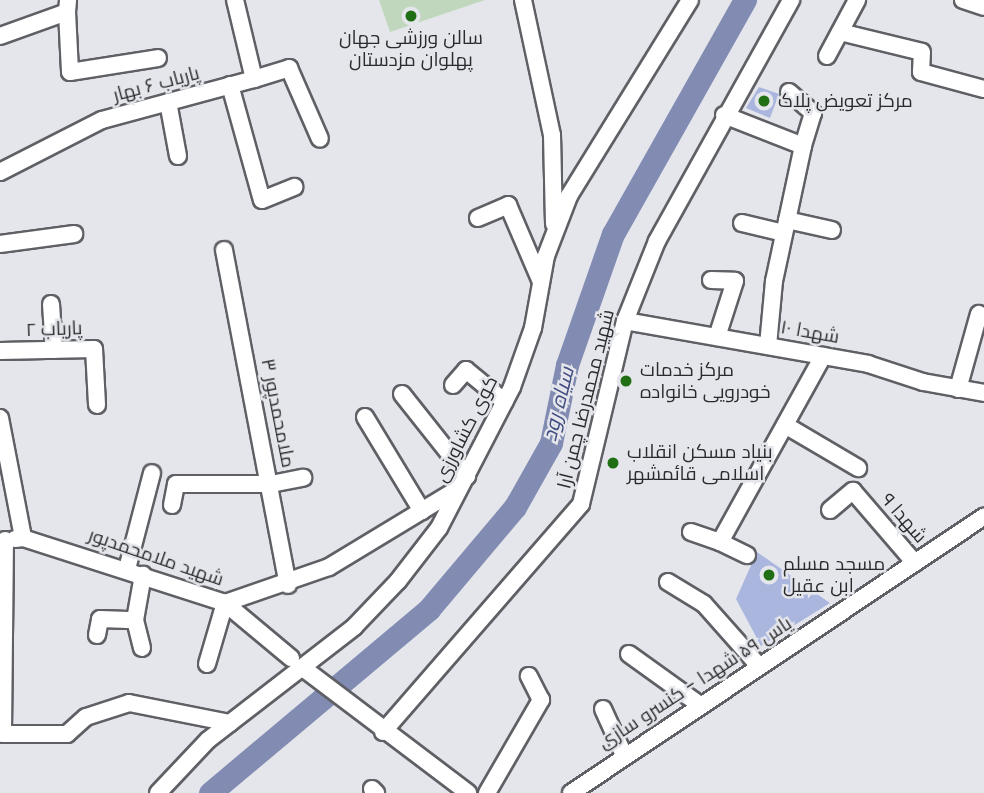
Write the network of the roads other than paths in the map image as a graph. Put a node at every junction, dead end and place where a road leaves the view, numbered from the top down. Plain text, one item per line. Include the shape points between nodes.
1 (235, 0) edge
2 (523, 0) edge
3 (690, 0) edge
4 (791, 0) edge
5 (856, 0) edge
6 (963, 0) edge
7 (68, 6) edge
8 (984, 7) edge
9 (840, 32) junction
10 (0, 36) edge
11 (827, 56) dead end
12 (158, 58) dead end
13 (254, 79) junction
14 (230, 85) junction
15 (984, 89) edge
16 (789, 92) dead end
17 (168, 102) junction
18 (724, 115) junction
19 (320, 139) dead end
20 (803, 146) junction
21 (178, 156) dead end
22 (0, 172) edge
23 (295, 187) dead end
24 (478, 218) dead end
25 (742, 223) dead end
26 (785, 226) junction
27 (832, 230) dead end
28 (74, 233) dead end
29 (555, 233) junction
30 (0, 244) edge
31 (224, 250) dead end
32 (711, 280) dead end
33 (541, 282) junction
34 (51, 304) dead end
35 (979, 314) dead end
36 (625, 321) junction
37 (717, 337) junction
38 (768, 346) junction
39 (54, 350) junction
40 (0, 351) edge
41 (823, 356) junction
42 (453, 385) dead end
43 (958, 389) junction
44 (984, 393) edge
45 (402, 394) dead end
46 (505, 402) junction
47 (97, 405) dead end
48 (365, 417) dead end
49 (0, 418) edge
50 (785, 425) junction
51 (858, 468) dead end
52 (152, 473) dead end
53 (303, 478) dead end
54 (463, 482) junction
55 (271, 484) junction
56 (172, 505) dead end
57 (830, 510) dead end
58 (422, 511) junction
59 (984, 517) edge
60 (402, 524) junction
61 (691, 532) dead end
62 (23, 538) junction
63 (2, 540) edge
64 (720, 542) junction
65 (427, 543) junction
66 (747, 555) dead end
67 (915, 563) junction
68 (127, 569) junction
69 (144, 575) junction
70 (668, 582) dead end
71 (288, 585) junction
72 (225, 603) junction
73 (135, 620) junction
74 (97, 635) dead end
75 (142, 648) dead end
76 (629, 654) dead end
77 (207, 664) dead end
78 (301, 666) junction
79 (759, 666) junction
80 (529, 676) dead end
81 (700, 705) junction
82 (603, 709) dead end
83 (230, 723) junction
84 (377, 727) junction
85 (624, 755) junction
86 (446, 789) edge
87 (158, 793) edge
88 (468, 793) edge
89 (487, 793) edge
90 (570, 793) edge

1 - 13 street
2 - 29 street via 552,135
3 - 29 street, کوی کشاورزی via 569,196
4 - 18 street, شهید محمدرضا چمن آرا
5 - 9 street
6 - 8 street
7 - 10 street
7 - 12 street via 70,72
9 - 11 street
9 - 15 street via 922,52 921,72
13 - 14 street, پاریاب ۶ بهار
13 - 19 street, پاریاب ۶ بهار via 289,68
14 - 17 street, پاریاب ۶ بهار
14 - 23 street via 262,200
16 - 20 street via 813,113
17 - 21 street
17 - 22 street, پاریاب ۶ بهار via 102,120
18 - 20 street
18 - 36 street, شهید محمدرضا چمن آرا via 657,241
20 - 26 street
24 - 33 street via 508,205
25 - 26 street
26 - 27 street
26 - 38 street
28 - 30 street
29 - 33 street, کوی کشاورزی
31 - 55 street, ملامحمدپور ۳
32 - 37 street via 735,281
33 - 46 street, کوی کشاورزی via 533,328
34 - 39 street
35 - 43 street
36 - 37 street, شهدا ۱۰
36 - 84 street, شهید محمدرضا چمن آرا via 581,504 567,527
37 - 38 street, شهدا ۱۰
38 - 41 street, شهدا ۱۰
39 - 40 street, پاریاب ۲
39 - 47 street, پاریاب ۲ via 94,349
41 - 43 street, شهدا ۱۰
41 - 50 street
42 - 46 street via 471,364
43 - 44 street, شهدا ۱۰
45 - 54 street
46 - 54 street, کوی کشاورزی
48 - 58 street
49 - 62 street
50 - 51 street
50 - 64 street
52 - 68 street
53 - 55 street
54 - 58 street, شهید ملامحمدپور
54 - 65 street, کوی کشاورزی
55 - 56 street via 176,484
55 - 71 street, ملامحمدپور ۳
57 - 67 street, شهدا ۹ via 853,491
58 - 60 street, شهید ملامحمدپور
59 - 67 street, یاس ۵۹ شهدا - کنسرو سازی
60 - 65 street
60 - 71 street, شهید ملامحمدپور
61 - 64 street
62 - 63 street
62 - 68 street, شهید ملامحمدپور
63 - 83 street via 3,734 67,734 86,717 129,704
64 - 66 street
65 - 78 street, کوی کشاورزی via 354,627
67 - 79 street, یاس ۵۹ شهدا - کنسرو سازی
68 - 69 street, شهید ملامحمدپور
69 - 72 street, شهید ملامحمدپور
69 - 73 street
70 - 79 street via 704,604
71 - 72 street, شهید ملامحمدپور
72 - 77 street
72 - 78 street
73 - 74 street via 100,619
73 - 75 street
76 - 81 street
78 - 83 street, کوی کشاورزی
78 - 84 street
79 - 81 street, یاس ۵۹ شهدا - کنسرو سازی
80 - 89 street via 541,700
81 - 85 street, یاس ۵۹ شهدا - کنسرو سازی
82 - 85 street
83 - 87 street, کوی کشاورزی
84 - 86 street
85 - 90 street, یاس ۵۹ شهدا - کنسرو سازی
86 - 88 street

